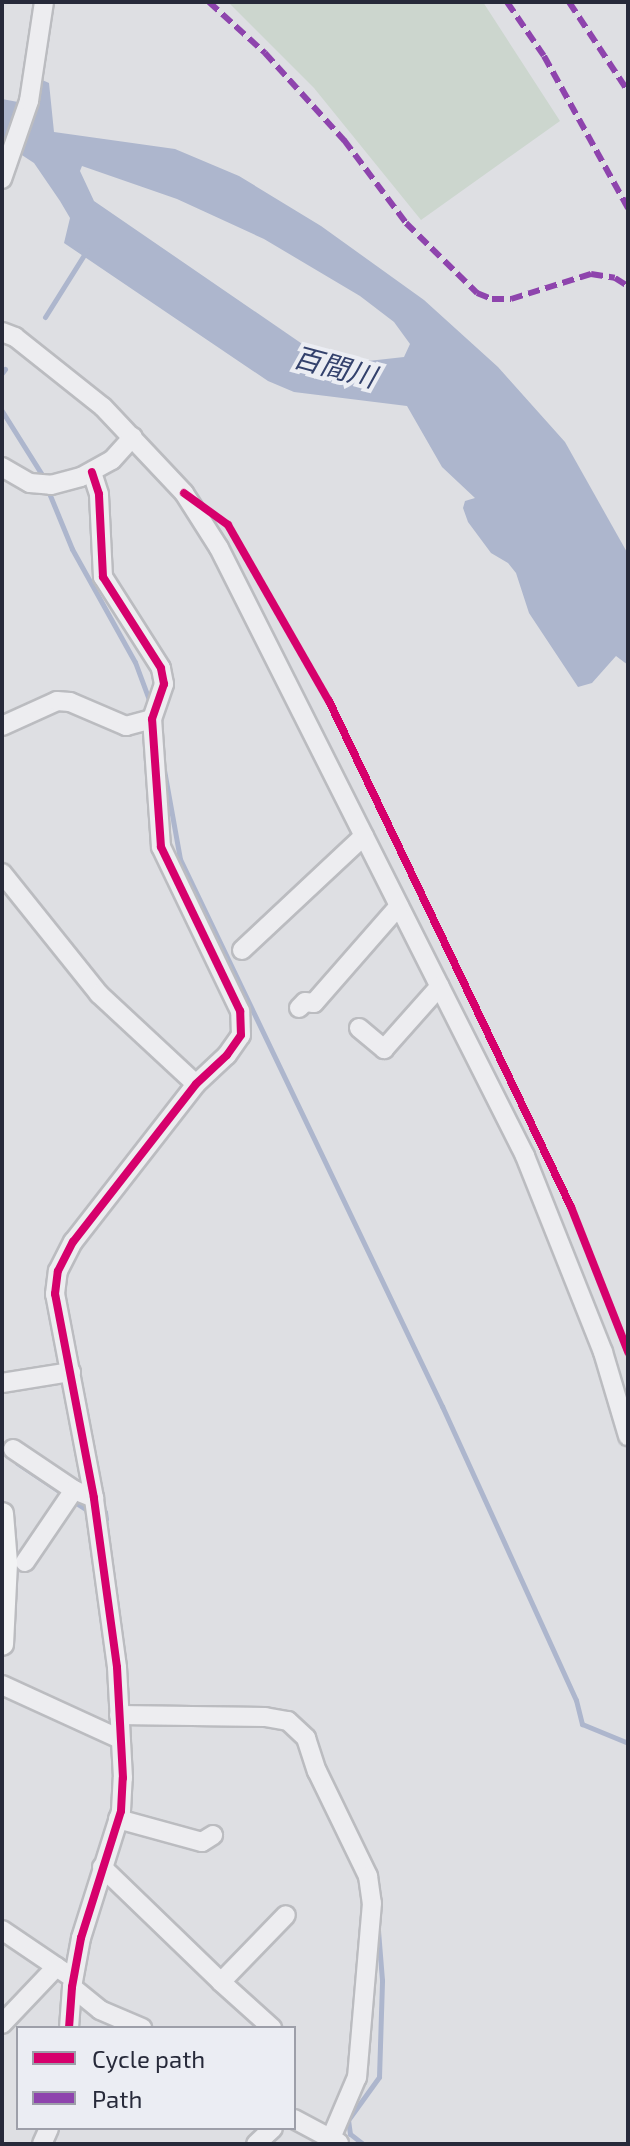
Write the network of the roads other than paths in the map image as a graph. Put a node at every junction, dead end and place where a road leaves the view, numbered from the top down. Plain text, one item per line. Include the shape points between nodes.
1 (44, 2) edge
2 (2, 179) edge
3 (2, 332) edge
4 (133, 437) junction
5 (2, 467) edge
6 (87, 475) junction
7 (152, 719) junction
8 (2, 726) edge
9 (364, 836) junction
10 (2, 873) edge
11 (399, 906) junction
12 (242, 950) dead end
13 (440, 986) junction
14 (299, 1008) dead end
15 (359, 1028) dead end
16 (196, 1084) junction
17 (71, 1372) junction
18 (2, 1383) edge
19 (628, 1436) edge
20 (13, 1449) dead end
21 (71, 1495) junction
22 (95, 1507) junction
23 (2, 1514) edge
24 (25, 1562) dead end
25 (2, 1644) edge
26 (2, 1685) edge
27 (119, 1715) junction
28 (120, 1739) junction
29 (118, 1819) junction
30 (213, 1835) dead end
31 (102, 1867) junction
32 (286, 1915) dead end
33 (2, 1930) edge
34 (56, 1967) junction
35 (72, 1982) junction
36 (221, 1982) junction
37 (2, 2024) edge
38 (69, 2026) edge
39 (137, 2026) edge
40 (270, 2026) edge
41 (296, 2120) edge
42 (271, 2130) edge
43 (336, 2141) edge
44 (256, 2144) edge

1 - 2 street via 29,101
3 - 4 street via 103,407
4 - 6 street via 112,460
4 - 9 street via 184,493 219,548
5 - 6 street via 30,483 51,485
6 - 7 street via 99,494 103,577 161,668 164,684
7 - 8 street via 126,726 57,701
7 - 16 street via 161,847 240,1011 241,1035
9 - 11 street
9 - 12 street
10 - 16 street via 99,994
11 - 13 street
11 - 14 street via 314,1003
13 - 15 street via 384,1049
13 - 19 street via 525,1156 603,1352
16 - 17 street via 73,1242 58,1271 55,1294
17 - 18 street
17 - 22 street
20 - 21 street
21 - 22 street
21 - 24 street
22 - 27 street
23 - 25 main road
26 - 28 street
27 - 28 street
27 - 43 street via 265,1717 288,1721 306,1738 368,1876 372,1903 357,2077
28 - 29 street
29 - 30 street via 202,1842
29 - 31 street
31 - 35 street
31 - 36 street
32 - 36 street
33 - 34 street
34 - 35 street
34 - 37 street
35 - 38 street
35 - 39 street via 100,2010
36 - 40 street
41 - 43 street
42 - 44 street

